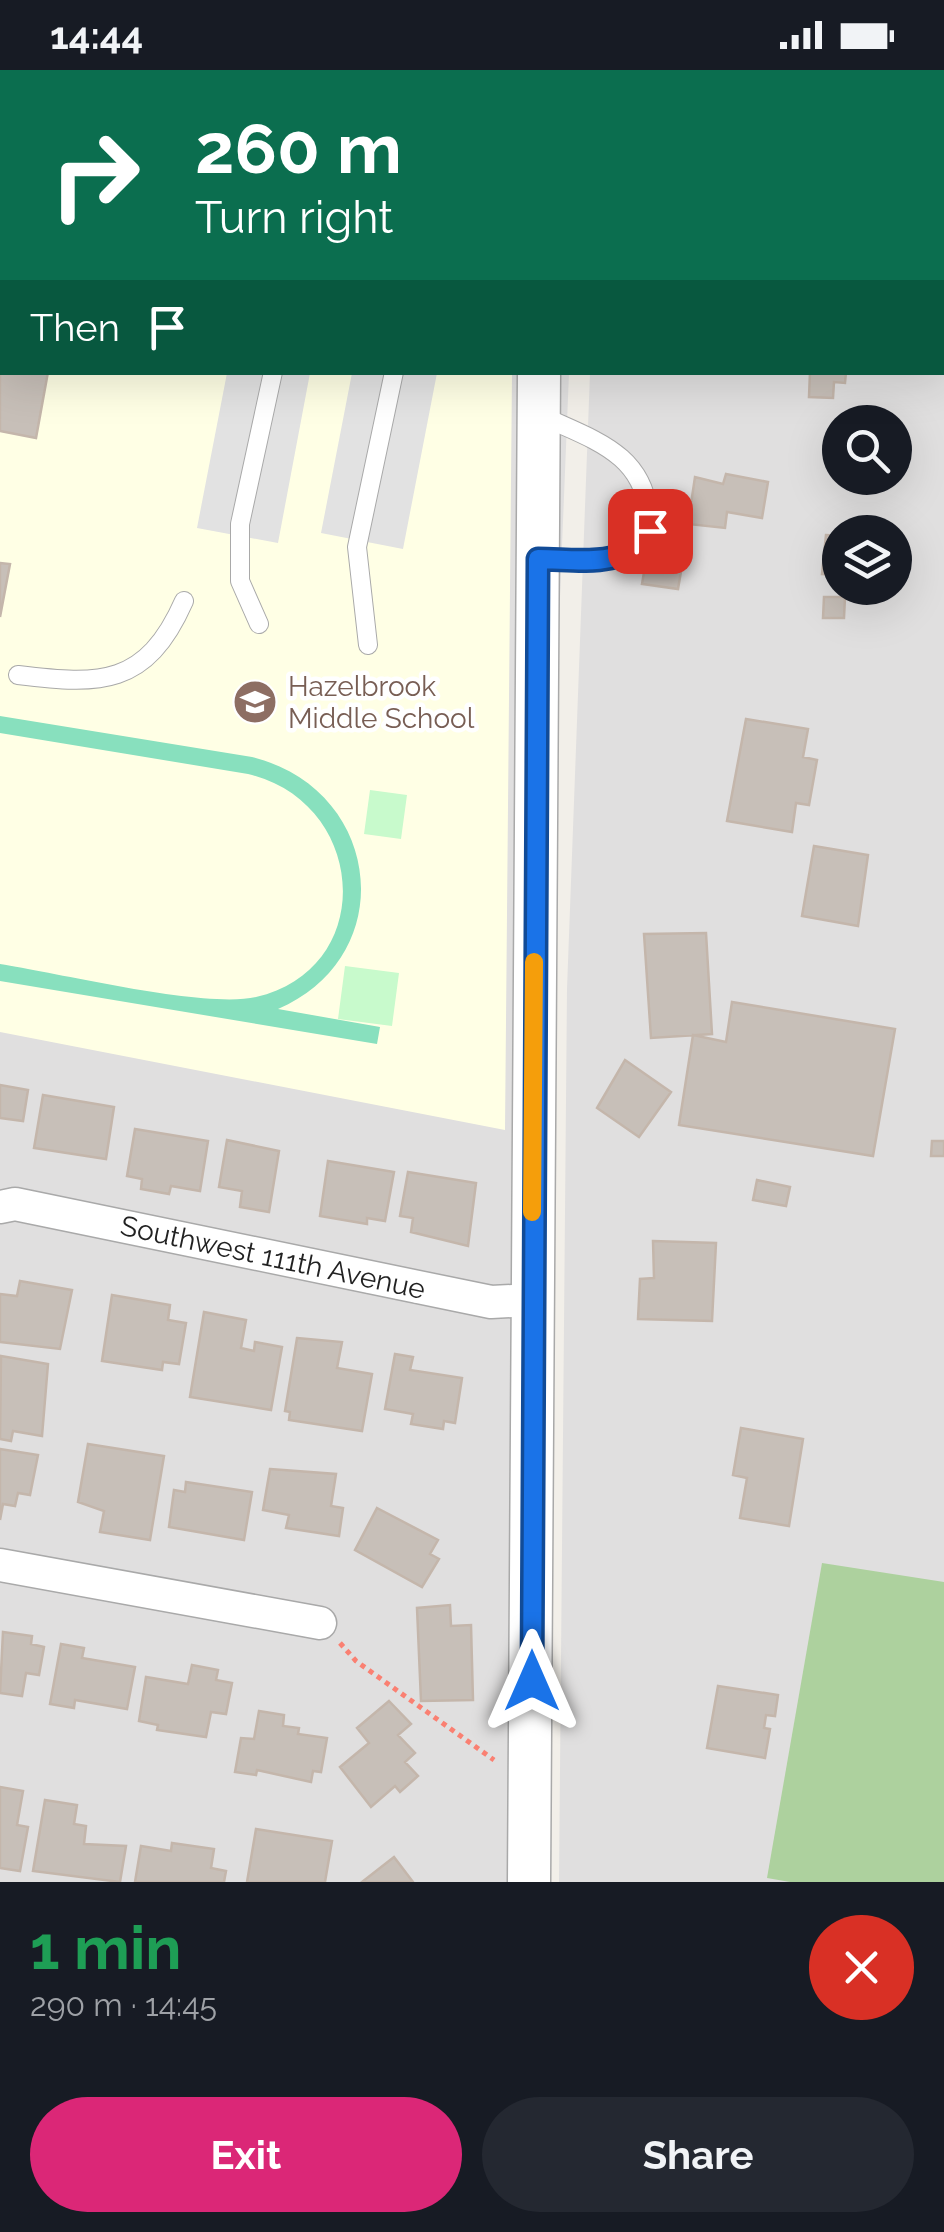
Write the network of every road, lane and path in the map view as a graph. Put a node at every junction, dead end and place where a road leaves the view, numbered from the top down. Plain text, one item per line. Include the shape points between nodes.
1 (272, 375) edge
2 (393, 375) edge
3 (539, 375) edge
4 (539, 414) junction
5 (538, 559) junction
6 (184, 601) dead end
7 (258, 624) dead end
8 (368, 646) dead end
9 (18, 675) dead end
10 (8, 1205) edge
11 (532, 1300) junction
12 (0, 1565) edge
13 (320, 1623) joint
14 (531, 1761) junction
15 (529, 1882) edge

1 - 7 lane via 240,524 240,581
2 - 8 lane via 356,548
3 - 4 street
4 - 5 street
4 - 5 lane via 604,444 636,471 648,493 650,531 640,548 623,557
5 - 11 street
6 - 9 lane via 156,647 111,678 81,683
10 - 11 street, Southwest 111th Avenue via 491,1302
11 - 14 street
12 - 13 street
13 - 14 path via 356,1661 500,1764
14 - 15 street

